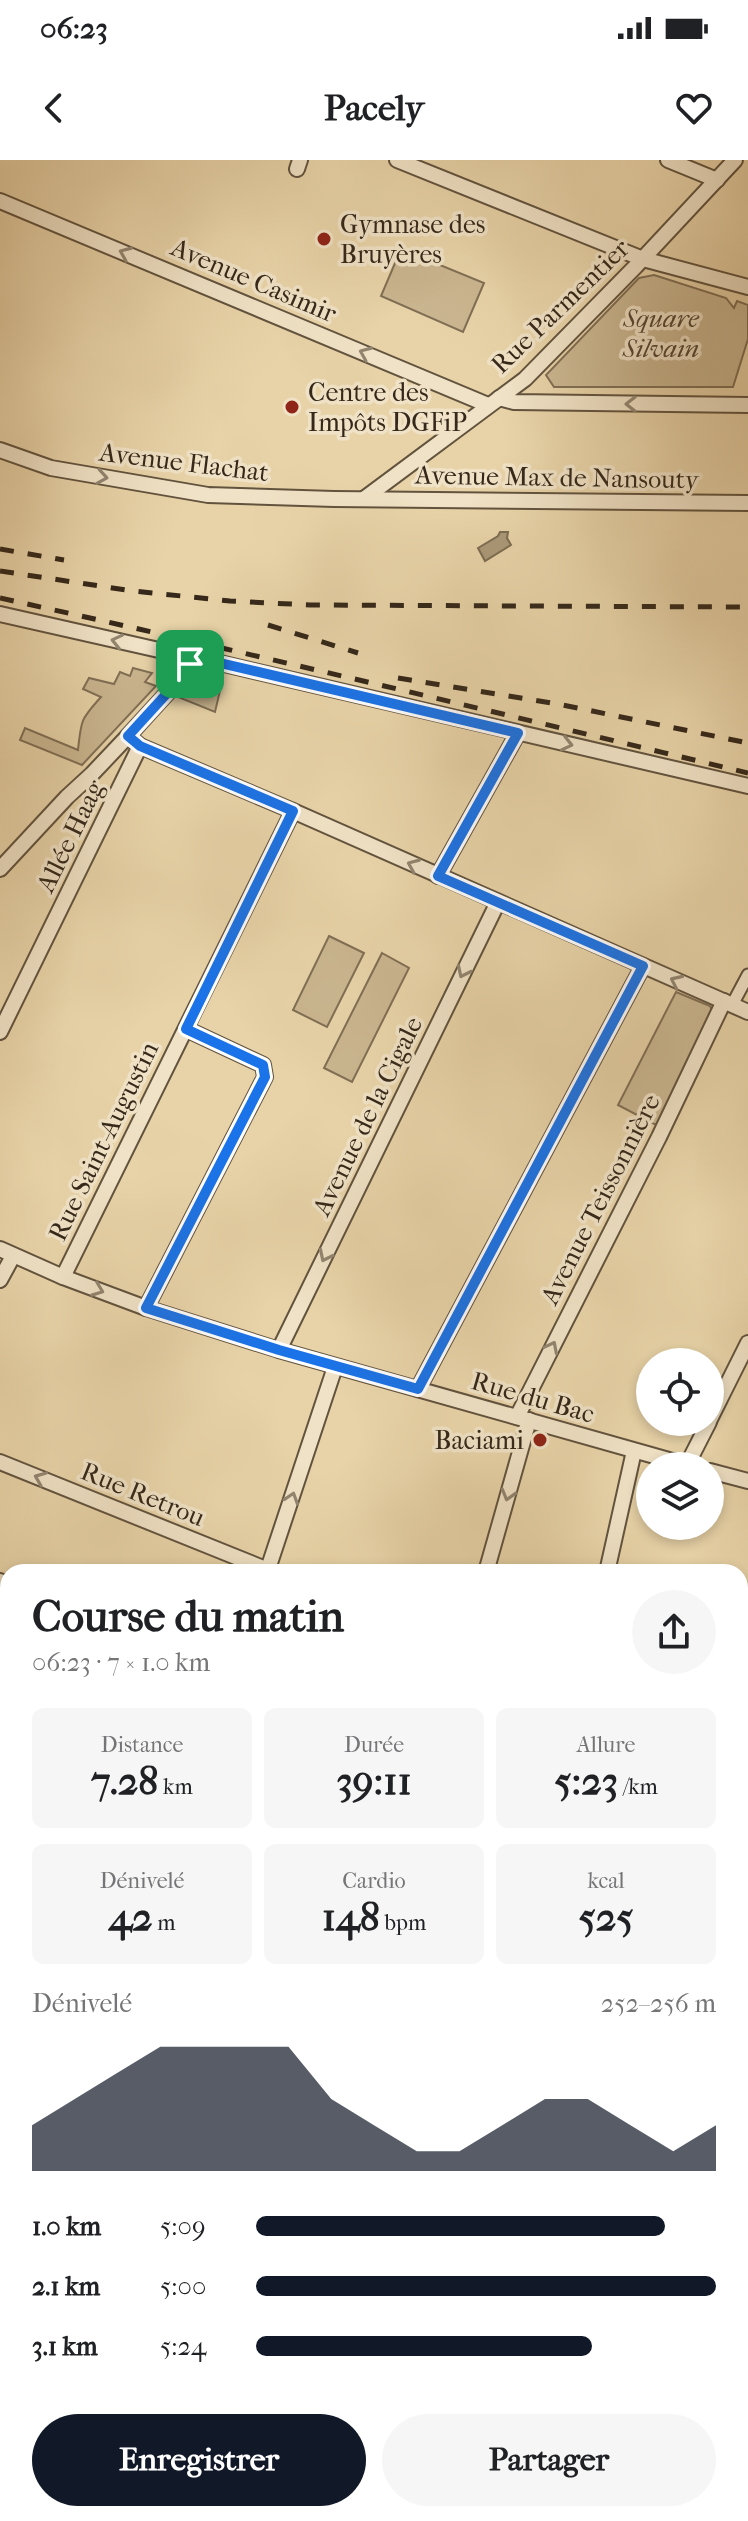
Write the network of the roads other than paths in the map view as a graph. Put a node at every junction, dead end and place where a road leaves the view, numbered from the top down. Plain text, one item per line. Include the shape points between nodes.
1 (397, 160) edge
2 (668, 160) edge
3 (735, 160) edge
4 (717, 180) junction
5 (0, 201) edge
6 (643, 259) junction
7 (748, 287) edge
8 (493, 402) junction
9 (748, 405) edge
10 (0, 450) edge
11 (365, 498) junction
12 (748, 503) edge
13 (0, 614) edge
14 (190, 664) junction
15 (518, 733) junction
16 (128, 736) junction
17 (140, 746) junction
18 (748, 786) edge
19 (293, 811) junction
20 (0, 869) edge
21 (438, 876) junction
22 (498, 902) junction
23 (643, 966) junction
24 (748, 975) edge
25 (728, 1003) junction
26 (748, 1012) edge
27 (186, 1029) junction
28 (0, 1032) edge
29 (7, 1252) edge
30 (63, 1277) junction
31 (0, 1280) edge
32 (146, 1308) junction
33 (748, 1343) edge
34 (279, 1350) junction
35 (335, 1367) junction
36 (418, 1389) junction
37 (724, 1390) edge
38 (523, 1419) junction
39 (634, 1451) junction
40 (638, 1452) edge
41 (0, 1462) edge
42 (724, 1475) edge
43 (748, 1481) edge
44 (251, 1564) edge
45 (270, 1564) edge
46 (488, 1564) edge
47 (609, 1564) edge

1 - 6 street
2 - 4 street
3 - 4 street, Rue Parmentier
4 - 6 street, Rue Parmentier
8 -> 5 street, Avenue Casimir
6 - 7 street
6 - 8 street, Rue Parmentier via 525,379
9 -> 8 street, Avenue Casimir
8 - 11 street, Rue Parmentier
10 -> 11 street, Avenue Flachat via 51,468 208,495
11 - 12 street, Avenue Max de Nansouty
14 -> 13 street via 172,653
14 - 15 street via 220,663
14 - 16 street
15 -> 18 street
15 - 21 street
16 - 17 street
16 - 20 street
17 - 19 street
17 - 28 street, Allée Haag
21 -> 19 street
19 - 27 street, Rue Saint-Augustin
21 - 22 street
22 - 23 street
22 -> 34 street, Avenue de la Cigale
25 -> 23 street
23 - 36 street
24 - 25 street
25 - 26 street
38 -> 25 street, Avenue Teissonnière
27 - 30 street, Rue Saint-Augustin
27 - 32 street via 263,1065 265,1077
29 - 30 street, Rue du Bac
29 - 31 street
30 -> 32 street, Rue du Bac
32 - 34 street, Rue du Bac
33 - 37 street
34 - 35 street, Rue du Bac
35 - 36 street, Rue du Bac
45 -> 35 street
36 - 38 street, Rue du Bac
38 - 39 street, Rue du Bac
38 -> 46 street, Avenue Teissonnière
39 - 40 street, Rue du Bac
39 - 47 street
44 -> 41 street, Rue Retrou
42 - 43 street

